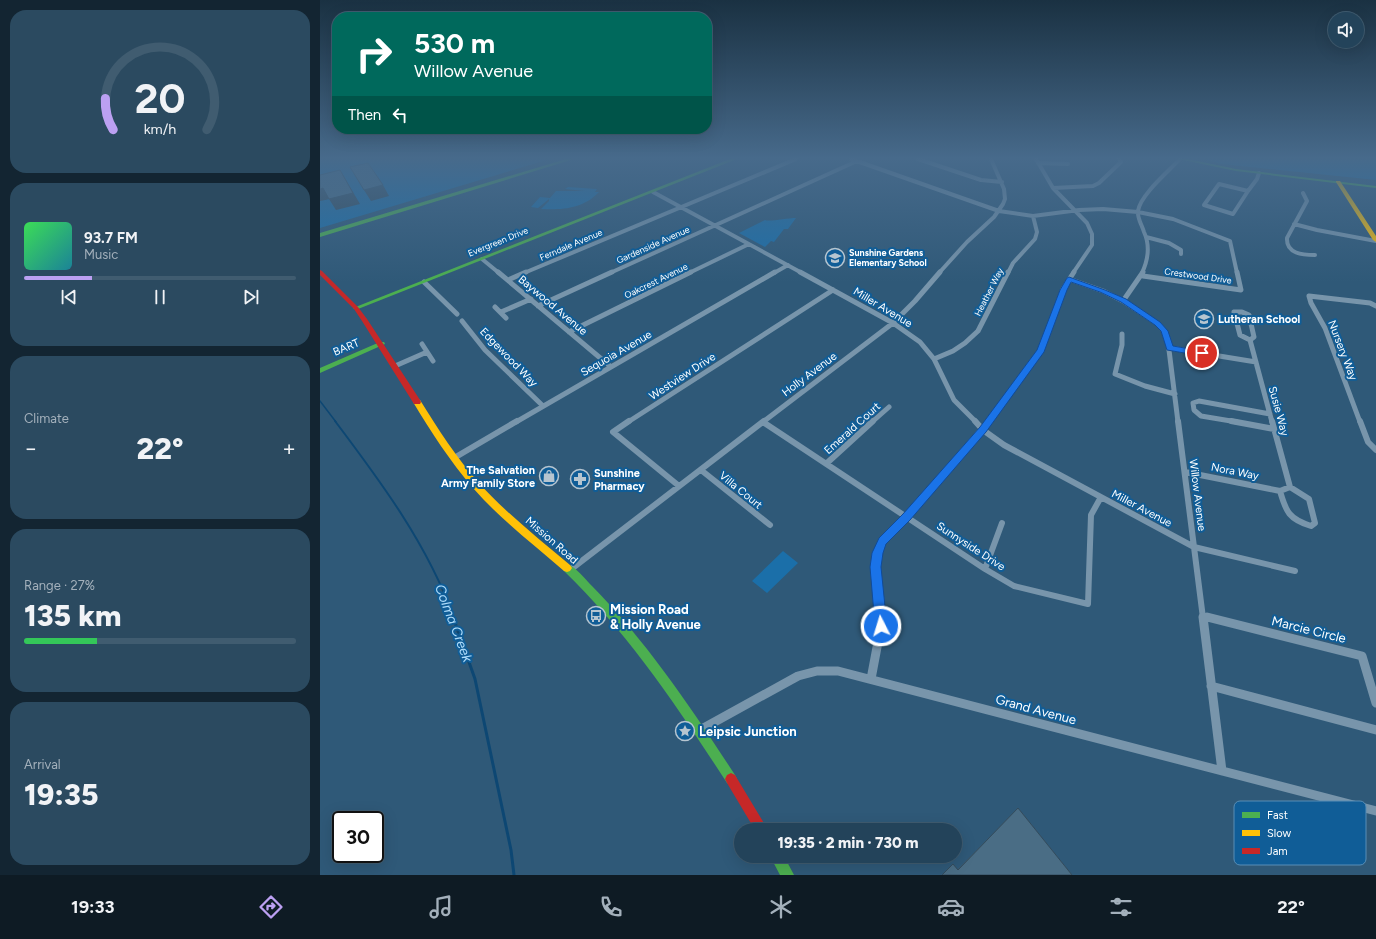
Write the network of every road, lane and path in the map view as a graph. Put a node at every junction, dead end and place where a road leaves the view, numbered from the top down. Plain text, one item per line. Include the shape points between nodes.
1 (422, 200) edge
2 (437, 200) edge
3 (633, 200) edge
4 (668, 200) edge
5 (699, 200) edge
6 (774, 200) edge
7 (967, 200) edge
8 (1004, 200) edge
9 (1064, 200) edge
10 (1143, 200) edge
11 (1208, 200) edge
12 (1242, 200) edge
13 (1306, 200) edge
14 (1349, 200) edge
15 (682, 207) junction
16 (1074, 210) junction
17 (999, 211) junction
18 (1138, 212) junction
19 (1033, 216) junction
20 (1294, 224) junction
21 (716, 226) junction
22 (320, 230) edge
23 (320, 235) edge
24 (1146, 237) junction
25 (1376, 241) edge
26 (749, 244) junction
27 (1181, 254) dead end
28 (1315, 255) dead end
29 (482, 259) junction
30 (788, 265) junction
31 (320, 272) edge
32 (1143, 276) junction
33 (1069, 279) junction
34 (508, 280) junction
35 (424, 282) junction
36 (833, 290) junction
37 (530, 299) junction
38 (1123, 301) junction
39 (538, 306) junction
40 (1376, 306) edge
41 (496, 307) dead end
42 (356, 308) junction
43 (501, 312) junction
44 (457, 314) dead end
45 (506, 318) dead end
46 (462, 321) dead end
47 (894, 323) junction
48 (569, 332) junction
49 (1122, 334) dead end
50 (1250, 340) junction
51 (382, 344) junction
52 (422, 344) dead end
53 (1170, 348) junction
54 (427, 352) junction
55 (934, 359) junction
56 (433, 361) dead end
57 (1256, 362) junction
58 (395, 366) junction
59 (611, 367) junction
60 (320, 371) edge
61 (1175, 394) junction
62 (543, 406) junction
63 (889, 407) dead end
64 (1270, 414) junction
65 (763, 422) junction
66 (1274, 429) junction
67 (983, 430) junction
68 (1376, 450) edge
69 (454, 458) junction
70 (828, 463) junction
71 (701, 470) junction
72 (1185, 472) junction
73 (679, 486) junction
74 (1290, 487) junction
75 (1280, 491) junction
76 (1101, 497) junction
77 (906, 517) junction
78 (1002, 523) dead end
79 (770, 525) dead end
80 (1194, 547) junction
81 (985, 569) junction
82 (570, 570) junction
83 (1295, 571) dead end
84 (1202, 616) junction
85 (871, 679) junction
86 (1211, 686) junction
87 (1376, 703) edge
88 (700, 730) junction
89 (1376, 730) edge
90 (1222, 771) junction
91 (1338, 801) edge
92 (1366, 808) edge
93 (1376, 811) edge
94 (758, 823) edge
95 (781, 863) edge
96 (787, 875) edge

1 - 22 street
2 - 23 street
3 - 29 street, Evergreen Drive
4 - 15 street, Miller Avenue
5 - 15 street, Ferndale Avenue
6 - 21 street, Gardenside Avenue
7 - 17 street, Crestwood Drive
8 - 17 street
9 - 16 street
10 - 18 street
11 - 12 street via 1204,205 1233,214
13 - 20 street
14 - 25 street
15 - 21 street, Miller Avenue
15 - 34 street, Ferndale Avenue
16 - 18 street, Crestwood Drive
16 - 19 street, Crestwood Drive
16 - 33 street via 1087,223 1092,234 1092,245
17 - 19 street, Crestwood Drive
17 - 47 street, Holly Avenue via 960,249
18 - 24 street
18 - 32 street, Crestwood Drive via 1173,219 1230,242 1241,290
19 - 55 street, Heather Way via 1037,232 1035,238 1013,263 978,332 953,351
20 - 25 street
20 - 28 street via 1287,240 1288,248 1299,254
21 - 26 street, Miller Avenue
21 - 39 street, Gardenside Avenue
24 - 27 street via 1176,246 1181,250
24 - 32 street via 1148,254
26 - 30 street, Miller Avenue
26 - 48 street, Oakcrest Avenue
29 - 34 street, Baywood Avenue
29 - 35 street, Evergreen Drive
30 - 36 street, Miller Avenue
30 - 59 street, Sequoia Avenue
31 - 42 street, Mission Road
32 - 38 street
33 - 38 street, Willow Avenue
33 - 67 street via 1041,350
34 - 37 street, Baywood Avenue
35 - 42 street, Evergreen Drive
35 - 44 street
36 - 47 street, Miller Avenue
36 - 73 street, Westview Drive via 614,432
37 - 39 street, Baywood Avenue
37 - 43 street
38 - 53 street, Willow Avenue via 1161,327
39 - 48 street, Baywood Avenue
40 - 68 street, Nursery Way via 1309,296 1325,328 1369,446
41 - 43 street
42 - 51 street, Mission Road
43 - 45 street
46 - 62 street, Edgewood Way via 485,350
47 - 55 street, Miller Avenue via 920,342
47 - 65 street, Holly Avenue
48 - 59 street, Baywood Avenue
49 - 61 street via 1115,374
50 - 50 street, Susie Way via 1240,335 1234,312 1250,315 1254,333
50 - 57 street, Susie Way
51 - 58 street, Mission Road
51 - 60 street, BART
52 - 54 street
53 - 57 street
53 - 61 street, Willow Avenue
54 - 56 street
54 - 58 street
55 - 67 street, Miller Avenue via 954,400
57 - 64 street, Susie Way
58 - 69 street, Mission Road
59 - 62 street, Sequoia Avenue
61 - 72 street, Willow Avenue
62 - 69 street, Sequoia Avenue
63 - 70 street, Emerald Court
64 - 66 street, Susie Way
64 - 66 street via 1199,401 1193,403 1194,410 1201,416
65 - 70 street, Sunnyside Drive
65 - 71 street, Holly Avenue
66 - 74 street, Susie Way
67 - 76 street, Miller Avenue via 1004,445
67 - 77 street
69 - 82 street, Mission Road via 497,507
70 - 77 street, Sunnyside Drive
71 - 73 street, Holly Avenue
71 - 79 street, Villa Court
72 - 75 street, Nora Way
72 - 80 street, Willow Avenue
73 - 82 street, Holly Avenue
74 - 75 street
74 - 75 street via 1309,499 1315,523 1311,526 1296,522 1287,514
76 - 80 street, Miller Avenue
76 - 81 street, Sunnyside Drive via 1091,515 1088,604 1014,586
77 - 81 street, Sunnyside Drive
77 - 85 street via 882,541 877,553 881,626
78 - 81 street
80 - 83 street, Miller Avenue
80 - 84 street, Willow Avenue
82 - 88 street, Mission Road via 614,616
84 - 86 street, Willow Avenue
84 - 87 street, Marcie Circle via 1362,656
85 - 88 street, Grand Avenue via 828,670 807,673 788,680
85 - 90 street, Grand Avenue
86 - 89 street
86 - 90 street, Willow Avenue
88 - 94 street, Mission Road
90 - 91 street, Grand Avenue
92 - 93 street, Grand Avenue
95 - 96 street

